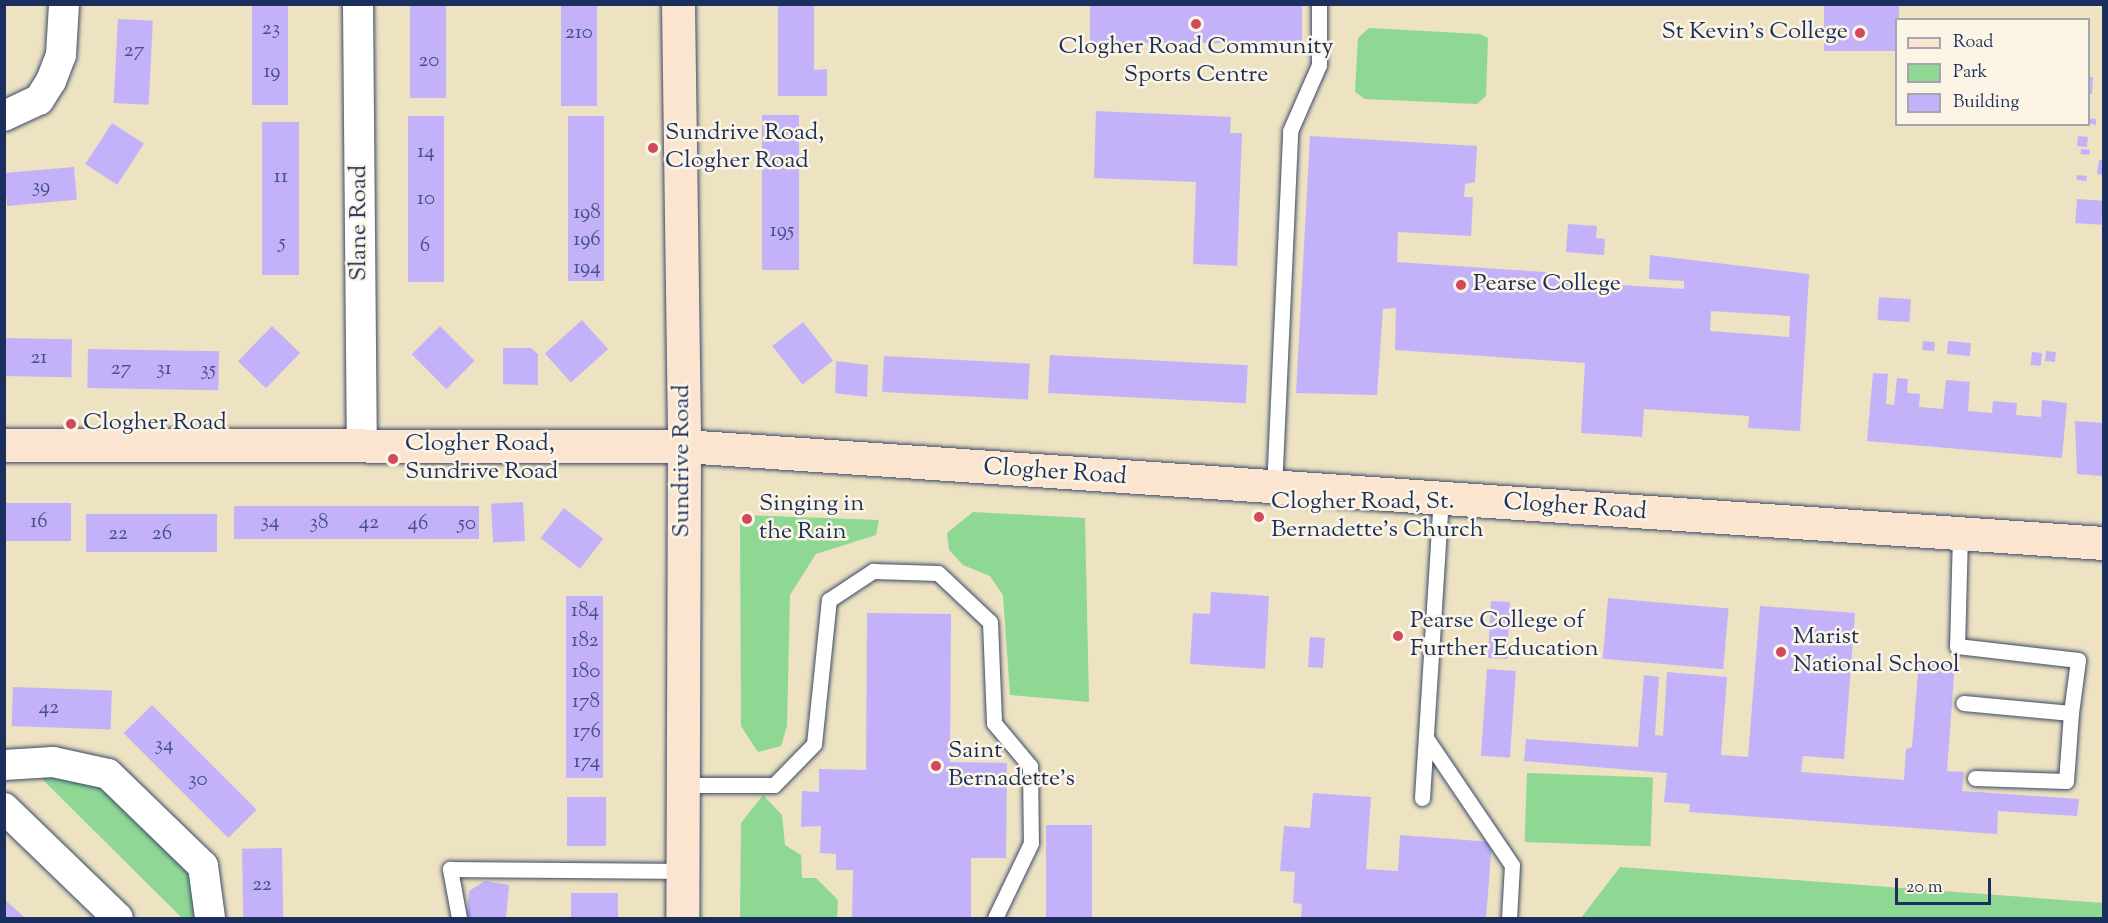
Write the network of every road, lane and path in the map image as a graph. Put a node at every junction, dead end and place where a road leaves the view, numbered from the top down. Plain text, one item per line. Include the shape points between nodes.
1 (64, 4) edge
2 (358, 4) edge
3 (678, 4) edge
4 (1319, 4) edge
5 (4, 116) edge
6 (362, 442) junction
7 (4, 445) edge
8 (684, 446) junction
9 (1274, 489) junction
10 (1441, 499) junction
11 (1960, 534) junction
12 (2103, 543) edge
13 (1963, 703) dead end
14 (2071, 713) junction
15 (1426, 738) junction
16 (4, 765) edge
17 (1975, 778) dead end
18 (682, 785) junction
19 (1422, 798) dead end
20 (4, 808) edge
21 (682, 872) junction
22 (118, 918) edge
23 (210, 918) edge
24 (459, 918) edge
25 (682, 918) edge
26 (995, 918) edge
27 (1509, 918) edge

1 - 5 street via 61,55 51,81 39,100
2 - 6 street, Slane Road
3 - 8 street, Sundrive Road
4 - 9 lane via 1318,65 1290,131
6 - 7 street, Clogher Road
6 - 8 street, Clogher Road
8 - 9 street, Clogher Road
8 - 18 street, Sundrive Road
9 - 10 street, Clogher Road
10 - 11 street, Clogher Road
10 - 15 lane
11 - 12 street, Clogher Road
11 - 14 lane via 1957,646 2078,660
13 - 14 lane
14 - 17 lane via 2066,782
15 - 19 lane
15 - 27 lane via 1512,865
16 - 23 street via 52,762 108,774 203,866
18 - 21 street, Sundrive Road
18 - 26 lane via 774,785 814,744 829,600 873,571 938,573 990,622 994,723 1030,766 1031,843
20 - 22 street
21 - 24 lane via 450,869
21 - 25 street, Sundrive Road

